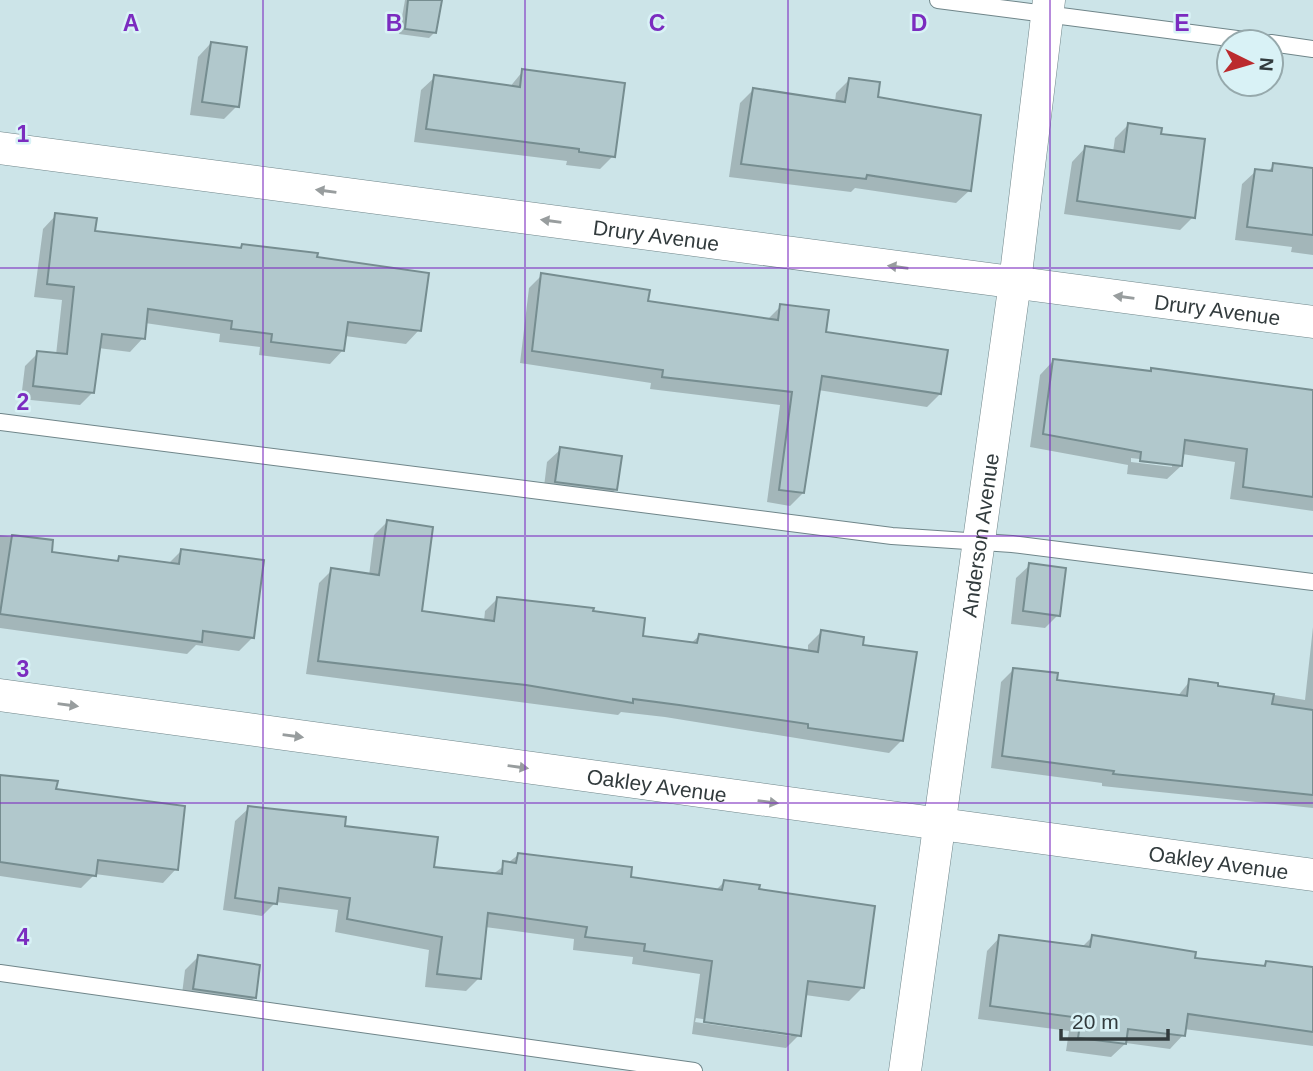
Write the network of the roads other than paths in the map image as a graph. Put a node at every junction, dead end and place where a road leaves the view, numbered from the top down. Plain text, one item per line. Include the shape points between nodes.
1 (938, 0) edge
2 (1048, 7) edge
3 (1215, 35) edge
4 (1285, 45) edge
5 (1313, 49) edge
6 (0, 148) edge
7 (1015, 282) junction
8 (1313, 322) edge
9 (0, 422) edge
10 (979, 542) junction
11 (1313, 582) edge
12 (0, 695) edge
13 (940, 826) junction
14 (1313, 875) edge
15 (0, 973) edge
16 (694, 1071) edge
17 (905, 1071) edge

1 - 2 lane
2 - 3 lane
2 - 7 street, Anderson Avenue
4 - 5 lane
7 -> 6 street, Drury Avenue
8 -> 7 street, Drury Avenue
7 - 10 street, Anderson Avenue
9 - 10 lane via 892,536
10 - 11 lane
10 - 13 street, Anderson Avenue
12 -> 13 street, Oakley Avenue
13 - 14 street, Oakley Avenue
13 - 17 street, Anderson Avenue
15 - 16 lane

